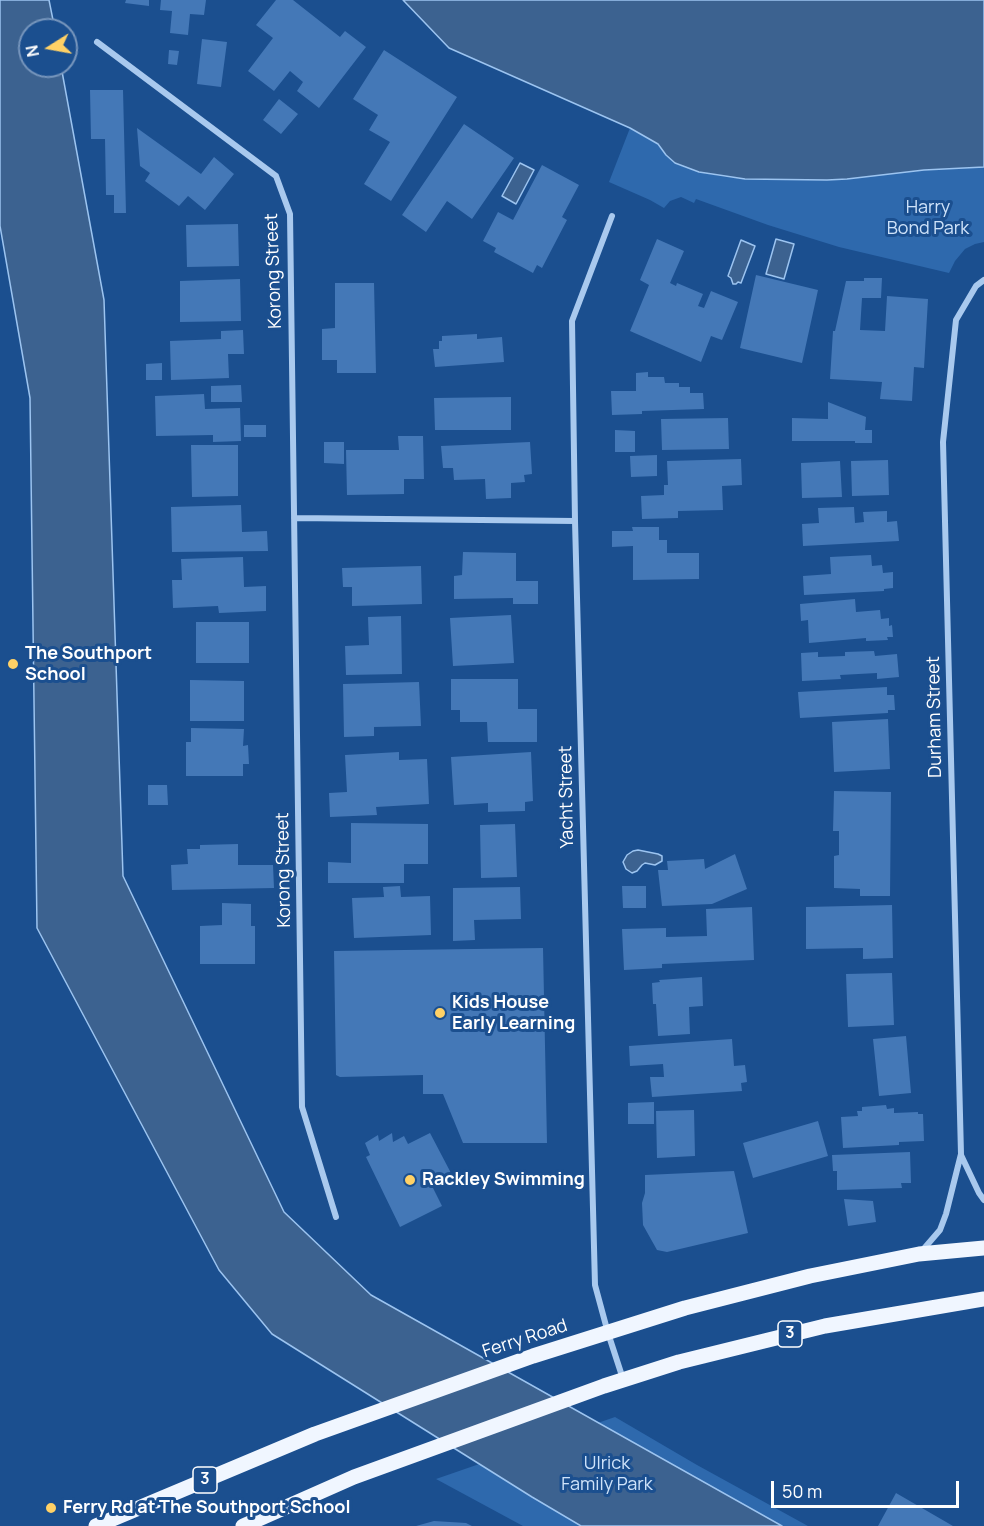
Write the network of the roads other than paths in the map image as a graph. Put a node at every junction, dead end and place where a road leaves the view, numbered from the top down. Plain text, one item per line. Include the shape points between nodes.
1 (97, 42) dead end
2 (612, 216) dead end
3 (984, 280) edge
4 (294, 518) junction
5 (575, 521) junction
6 (961, 1154) junction
7 (984, 1200) edge
8 (336, 1217) dead end
9 (984, 1248) edge
10 (919, 1254) junction
11 (984, 1299) edge
12 (608, 1333) junction
13 (624, 1380) junction
14 (96, 1526) edge
15 (243, 1526) edge

1 - 4 street, Korong Street via 276,176 290,214
2 - 5 street, Yacht Street via 572,321
3 - 6 street, Durham Street via 976,286 956,320 943,442
4 - 5 street
4 - 8 street, Korong Street via 302,1107
5 - 12 street, Yacht Street via 594,1278
6 - 7 street, Durham Street
6 - 10 street, Durham Street via 940,1230
9 - 10 main road, Ferry Road / 3
10 - 12 main road, Ferry Road / 3 via 810,1276 685,1308
11 - 13 main road, 3 via 825,1326 679,1362
12 - 13 street, Yacht Street
12 - 14 main road, Ferry Road / 3 via 532,1356 315,1434
13 - 15 main road, 3 via 354,1477

